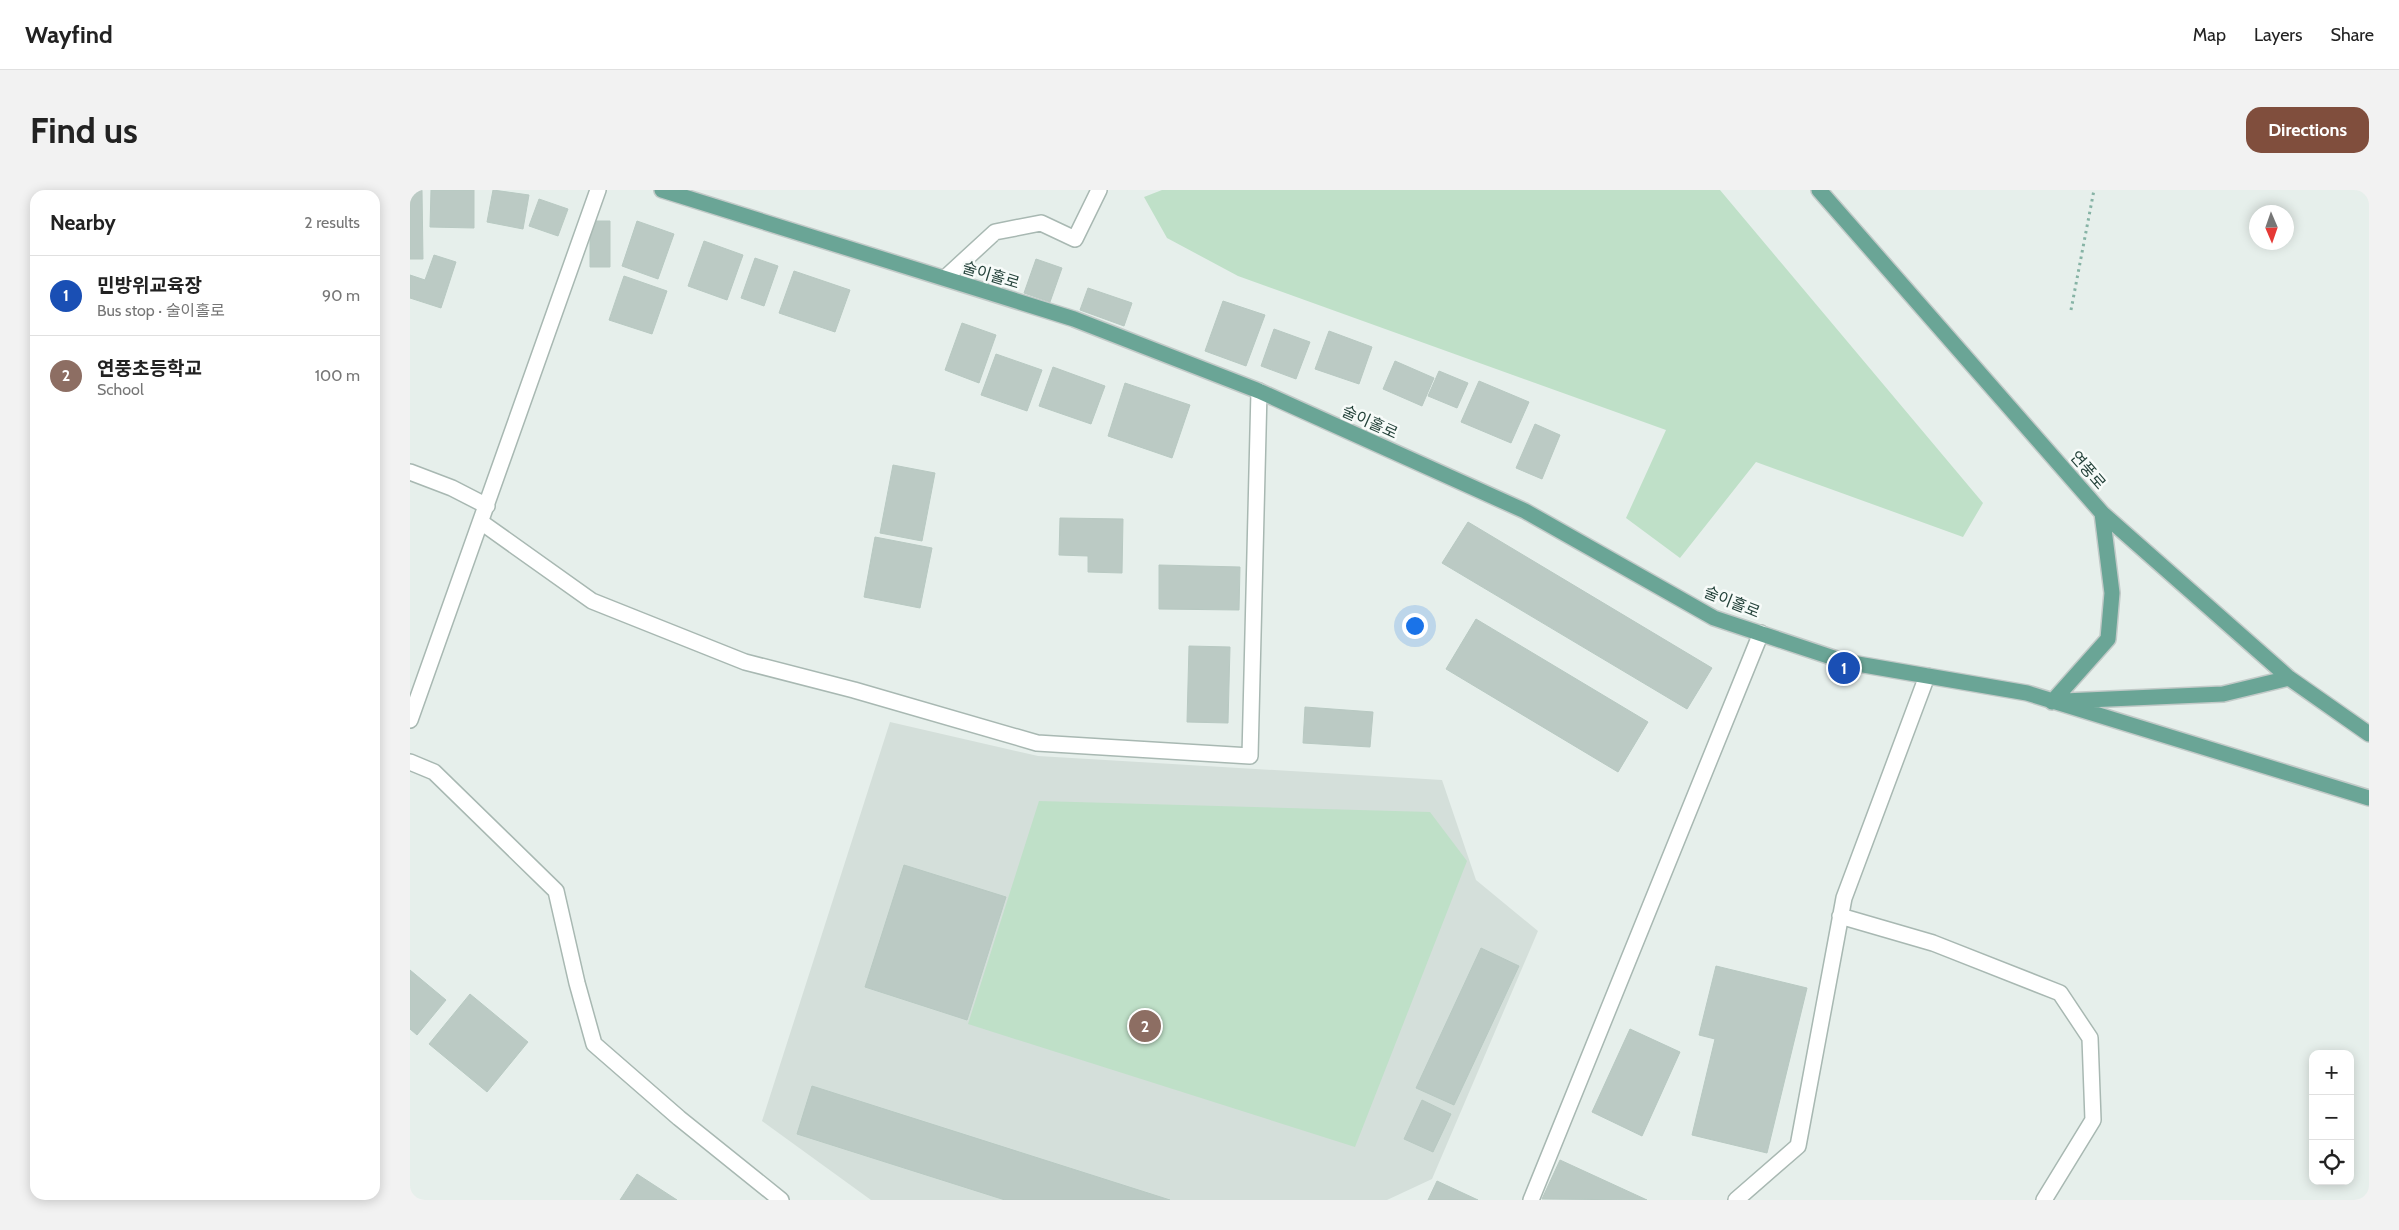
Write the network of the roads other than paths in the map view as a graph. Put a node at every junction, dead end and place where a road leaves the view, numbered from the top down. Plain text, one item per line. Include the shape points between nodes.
1 (598, 190) edge
2 (662, 190) edge
3 (1099, 190) edge
4 (1819, 190) edge
5 (945, 278) junction
6 (1259, 390) junction
7 (410, 472) edge
8 (487, 506) junction
9 (2102, 513) junction
10 (481, 522) junction
11 (1761, 633) junction
12 (1927, 676) junction
13 (2289, 678) junction
14 (2052, 702) junction
15 (410, 720) edge
16 (2369, 734) edge
17 (410, 762) edge
18 (2369, 798) edge
19 (1840, 916) junction
20 (782, 1200) edge
21 (1531, 1200) edge
22 (1736, 1200) edge
23 (2044, 1200) edge

1 - 8 street
2 - 5 main road, 술이홀로
3 - 5 street via 1075,239 1041,223 995,232
4 - 9 main road, 연풍로
5 - 6 main road, 술이홀로 via 1074,319
6 - 10 street via 1250,756 1037,742 745,662 592,602
6 - 11 main road, 술이홀로 via 1524,511 1714,618
7 - 8 street
8 - 10 street
9 - 13 main road, 연풍로
9 - 14 main road via 2112,593 2108,639
10 - 15 street
11 - 12 main road, 술이홀로 via 1846,662
11 - 21 street
12 - 14 main road, 술이홀로 via 2027,693
12 - 19 street
13 - 14 main road via 2223,694
13 - 16 main road, 연풍로
14 - 18 main road, 술이홀로
17 - 20 street via 434,772 556,891 594,1044 679,1118
19 - 22 street via 1798,1146
19 - 23 street via 1933,943 2060,993 2090,1038 2093,1120

